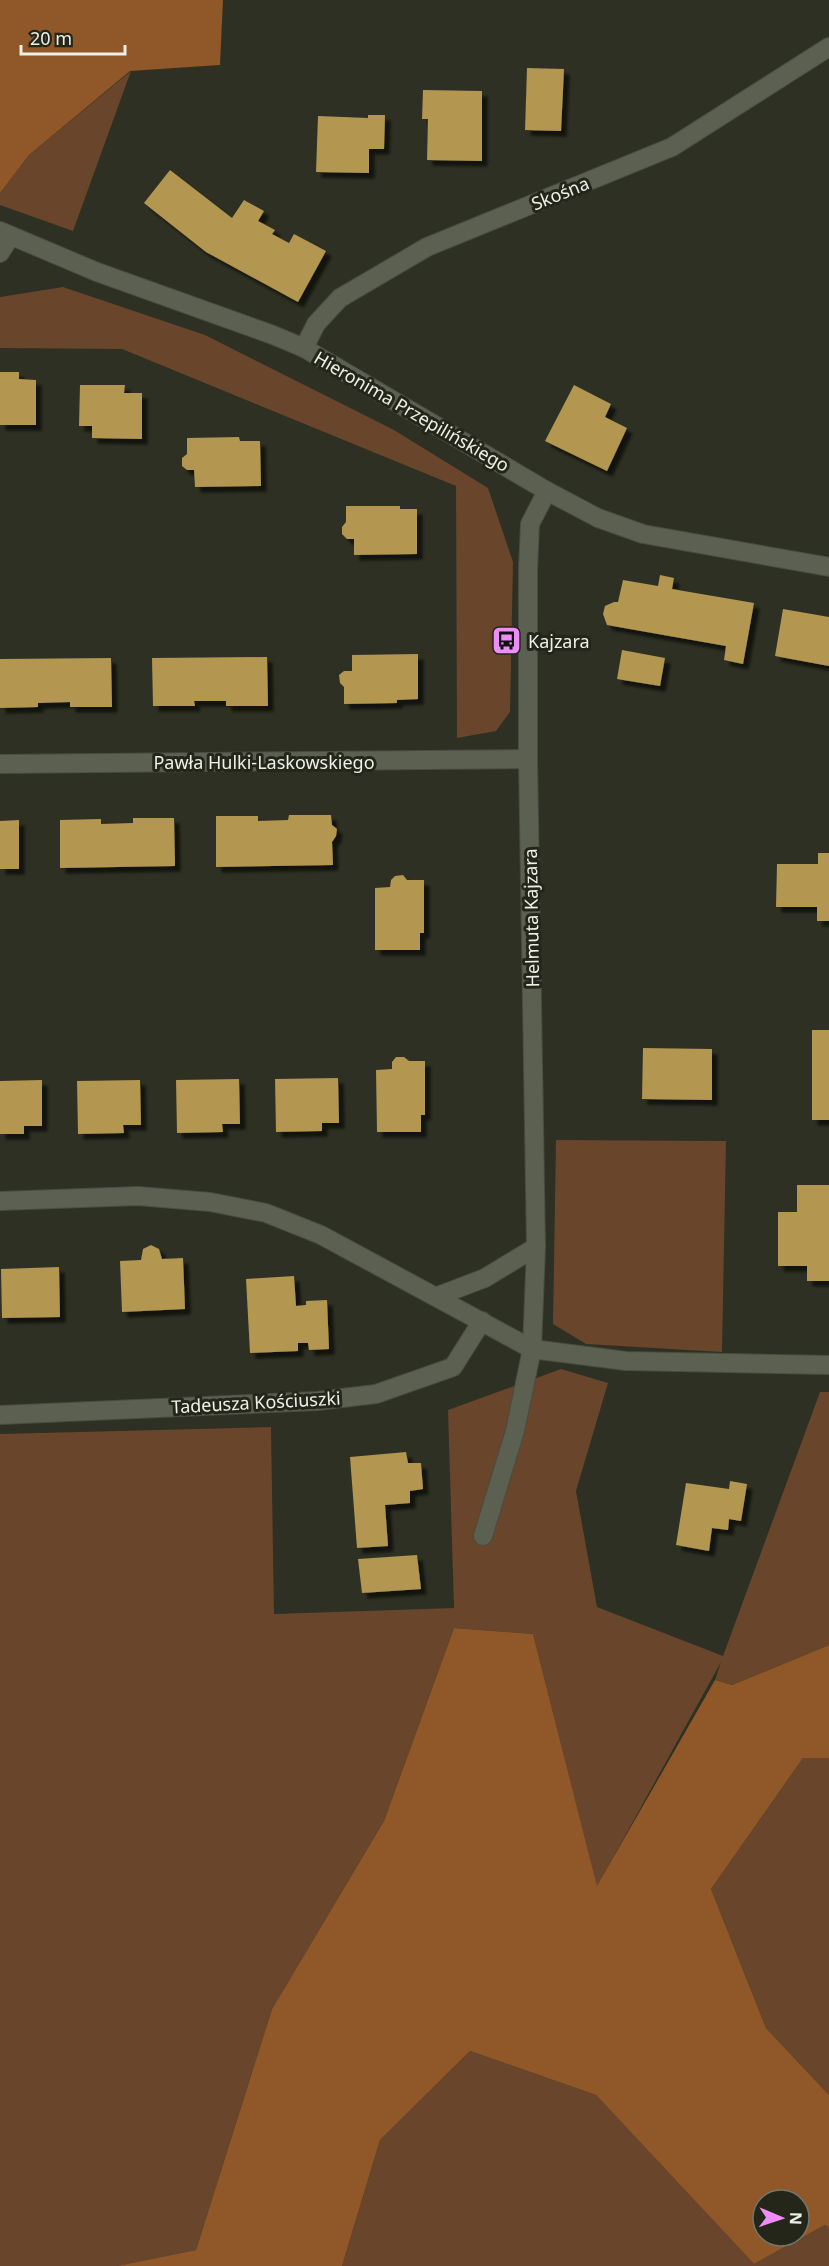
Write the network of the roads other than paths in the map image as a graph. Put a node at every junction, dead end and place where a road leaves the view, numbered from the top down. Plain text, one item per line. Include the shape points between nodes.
1 (829, 47) edge
2 (5, 234) edge
3 (0, 253) edge
4 (304, 348) junction
5 (546, 490) junction
6 (829, 567) edge
7 (528, 759) junction
8 (0, 764) edge
9 (0, 1201) edge
10 (536, 1247) junction
11 (438, 1296) junction
12 (482, 1321) junction
13 (532, 1349) junction
14 (829, 1365) edge
15 (0, 1415) edge
16 (483, 1536) dead end

1 - 4 street, Skośna via 672,147 426,247 340,298 316,324
2 - 3 street
2 - 4 street, Hieronima Przepilińskiego
4 - 5 street, Hieronima Przepilińskiego
5 - 6 street, Hieronima Przepilińskiego via 598,518 643,534
5 - 7 street, Helmuta Kajzara via 530,524
7 - 8 street, Pawła Hulki-Laskowskiego
7 - 10 street, Helmuta Kajzara
9 - 11 street via 138,1196 210,1203 266,1214 321,1234
10 - 11 street via 485,1278
10 - 13 street, Helmuta Kajzara
11 - 12 street
12 - 13 street
12 - 15 street, Tadeusza Kościuszki via 453,1367 376,1394 317,1401
13 - 14 street via 626,1361
13 - 16 street, Helmuta Kajzara via 515,1431

